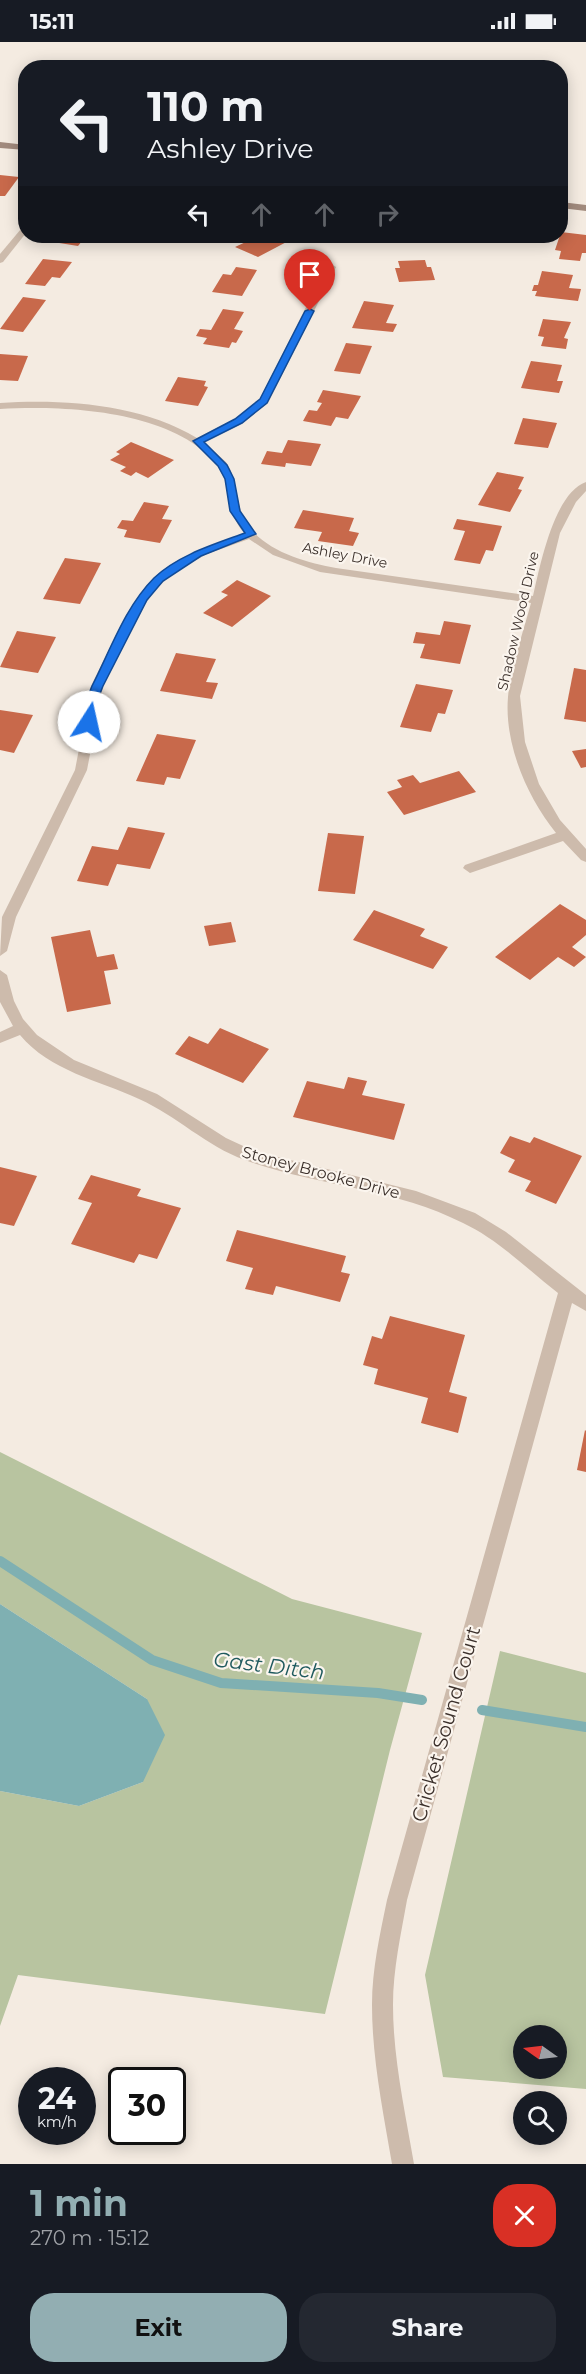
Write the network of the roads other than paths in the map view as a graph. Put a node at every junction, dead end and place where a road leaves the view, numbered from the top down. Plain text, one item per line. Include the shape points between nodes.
1 (0, 146) edge
2 (18, 147) edge
3 (568, 206) edge
4 (586, 208) edge
5 (18, 236) edge
6 (0, 260) edge
7 (330, 267) dead end
8 (0, 406) edge
9 (198, 441) junction
10 (586, 485) edge
11 (251, 534) junction
12 (537, 600) junction
13 (565, 834) junction
14 (586, 857) edge
15 (470, 868) dead end
16 (0, 951) edge
17 (0, 975) edge
18 (22, 1028) junction
19 (0, 1038) edge
20 (567, 1291) junction
21 (586, 1304) edge
22 (404, 2164) edge

1 - 2 main road
3 - 4 main road
5 - 6 street
7 - 9 street via 264,401 238,421
8 - 9 street, Ashley Drive via 60,406 132,416
9 - 11 street, Ashley Drive via 222,465 235,511
10 - 12 street, Shadow Wood Drive via 560,518
11 - 12 street, Ashley Drive via 276,552 314,567
11 - 16 street via 177,566 142,598 97,686 91,701 81,770 9,917
12 - 13 street, Shadow Wood Drive via 514,696 514,724 530,782
13 - 14 street, Shadow Wood Drive
13 - 15 street
17 - 18 street, Stoney Brooke Drive via 2,989
18 - 19 street
18 - 20 street, Stoney Brooke Drive via 68,1065 163,1104 218,1142 250,1156 436,1204 468,1218 521,1251
20 - 21 street, Stoney Brooke Drive
20 - 22 street, Cricket Sound Court via 397,1900 382,2016

